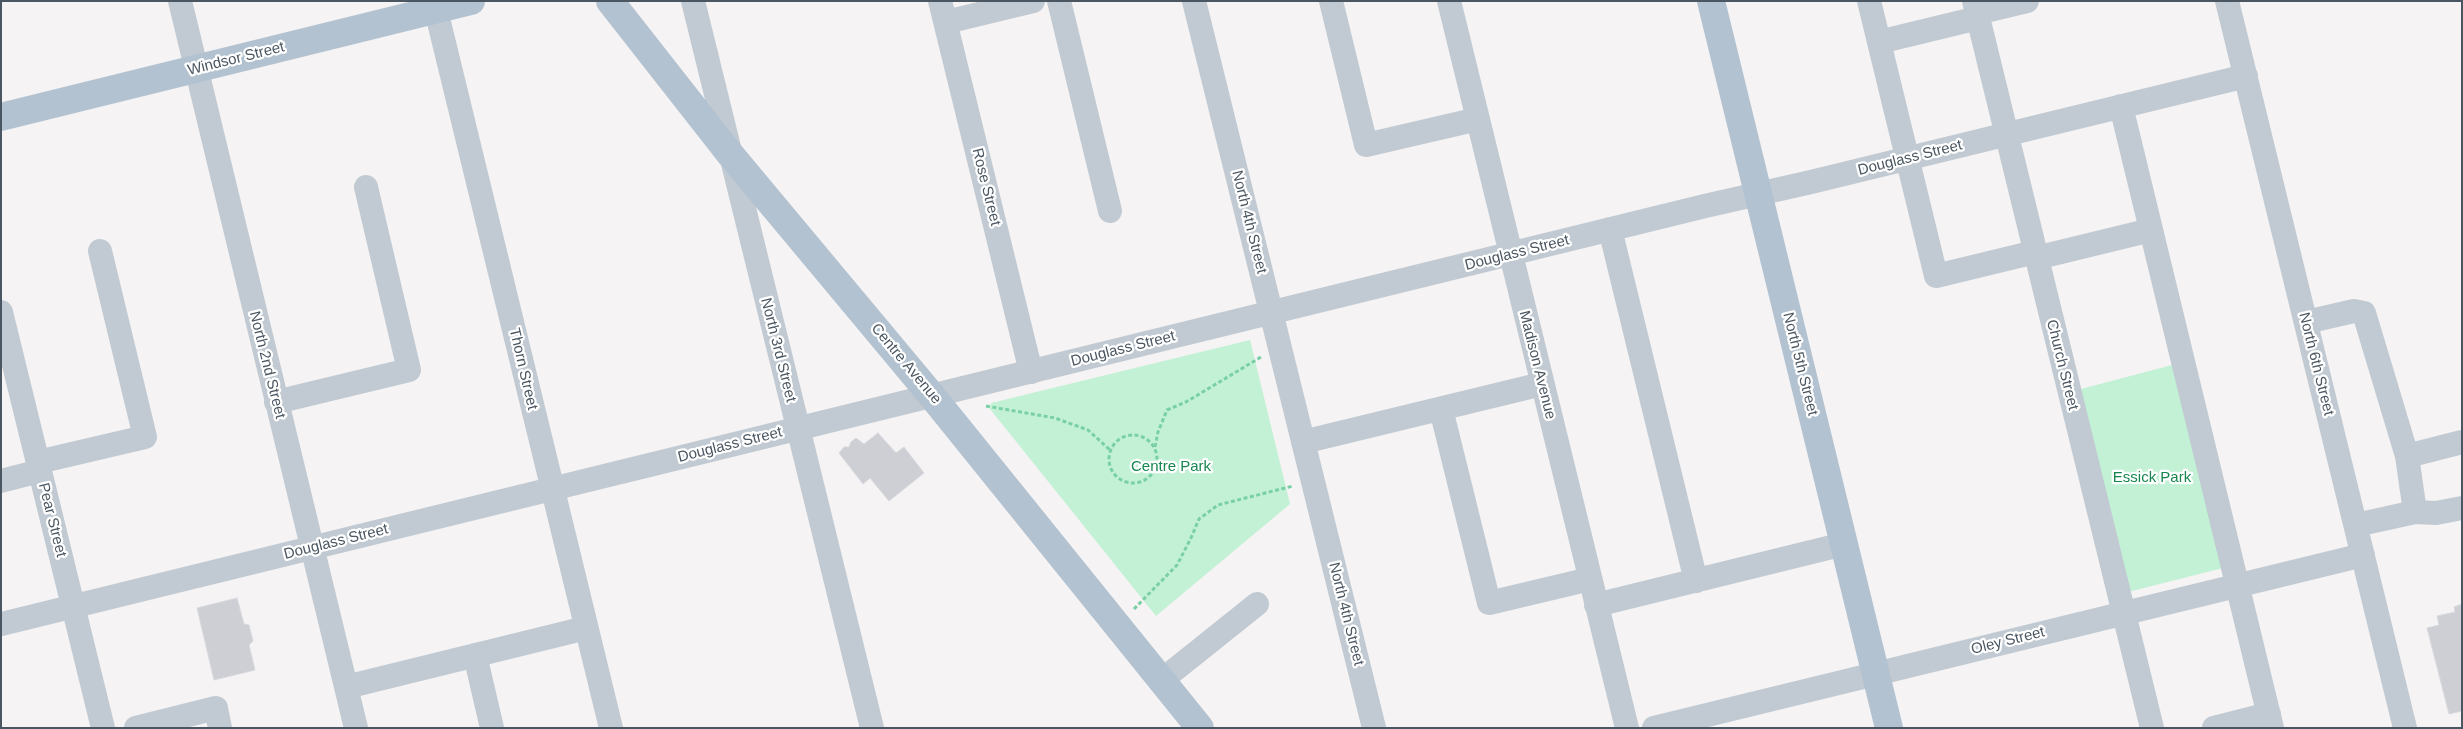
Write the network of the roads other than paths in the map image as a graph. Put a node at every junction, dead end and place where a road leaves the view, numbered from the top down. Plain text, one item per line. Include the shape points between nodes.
1 (180, 1) edge
2 (471, 1) edge
3 (610, 1) edge
4 (694, 1) edge
5 (1033, 1) edge
6 (1059, 1) edge
7 (1194, 1) edge
8 (1330, 1) edge
9 (1449, 1) edge
10 (1711, 1) edge
11 (1869, 1) edge
12 (2027, 1) edge
13 (2227, 1) edge
14 (436, 10) junction
15 (1977, 11) edge
16 (943, 12) edge
17 (1879, 42) junction
18 (196, 69) junction
19 (2246, 76) junction
20 (2122, 106) junction
21 (1, 117) edge
22 (1478, 119) junction
23 (2006, 134) junction
24 (730, 154) junction
25 (1907, 159) junction
26 (366, 187) dead end
27 (1758, 194) junction
28 (1110, 211) dead end
29 (1610, 230) junction
30 (2151, 230) junction
31 (100, 251) dead end
32 (1511, 255) junction
33 (2035, 255) junction
34 (1, 312) edge
35 (1271, 313) junction
36 (2306, 322) junction
37 (1031, 372) junction
38 (1542, 384) junction
39 (932, 396) junction
40 (276, 402) junction
41 (1441, 409) junction
42 (797, 429) junction
43 (1303, 442) junction
44 (2462, 442) edge
45 (2407, 456) junction
46 (39, 467) junction
47 (1, 481) edge
48 (552, 489) junction
49 (2462, 508) edge
50 (2415, 512) junction
51 (2356, 525) junction
52 (1844, 544) junction
53 (312, 547) junction
54 (2363, 555) junction
55 (1590, 579) junction
56 (1696, 581) junction
57 (2238, 585) junction
58 (1257, 604) dead end
59 (1596, 605) junction
60 (74, 607) junction
61 (2123, 613) junction
62 (1, 624) edge
63 (586, 628) junction
64 (475, 655) junction
65 (1875, 674) junction
66 (1162, 680) junction
67 (346, 686) junction
68 (2271, 721) edge
69 (103, 728) edge
70 (136, 728) edge
71 (220, 728) edge
72 (356, 728) edge
73 (492, 728) edge
74 (611, 728) edge
75 (872, 728) edge
76 (1200, 728) edge
77 (1374, 728) edge
78 (1627, 728) edge
79 (1654, 728) edge
80 (1889, 728) edge
81 (2152, 728) edge
82 (2214, 728) edge
83 (2405, 728) edge

1 - 18 street, North 2nd Street
2 - 14 main road, Windsor Street
3 - 24 main road, Centre Avenue
4 - 24 street, North 3rd Street
5 - 16 street
6 - 28 street
7 - 35 street, North 4th Street
8 - 22 street via 1366,145
9 - 22 street, Madison Avenue
10 - 27 main road, North 5th Street
11 - 17 street
12 - 15 street
13 - 19 street, North 6th Street
14 - 18 main road, Windsor Street
14 - 48 street, Thorn Street
15 - 17 street
15 - 23 street, Church Street
16 - 37 street, Rose Street
17 - 25 street
18 - 21 main road, Windsor Street
18 - 40 street, North 2nd Street
19 - 20 street, Douglass Street
19 - 36 street, North 6th Street
20 - 23 street, Douglass Street
20 - 30 street
22 - 32 street, Madison Avenue
23 - 25 street, Douglass Street
23 - 33 street, Church Street
24 - 39 main road, Centre Avenue
24 - 42 street, North 3rd Street
25 - 27 street, Douglass Street
25 - 33 street via 1936,276
26 - 40 street via 409,370
27 - 29 street, Douglass Street
27 - 52 main road, North 5th Street
29 - 32 street, Douglass Street
29 - 56 street
30 - 33 street
30 - 57 street
31 - 46 street via 145,437
32 - 35 street, Douglass Street
32 - 38 street, Madison Avenue
33 - 61 street, Church Street
34 - 46 street, Pear Street
35 - 37 street, Douglass Street
35 - 43 street, North 4th Street
36 - 45 street via 2354,311 2364,313
36 - 51 street, North 6th Street
37 - 39 street, Douglass Street
38 - 41 street
38 - 55 street, Madison Avenue
39 - 42 street, Douglass Street
39 - 66 main road, Centre Avenue
40 - 53 street, North 2nd Street
41 - 43 street
41 - 55 street via 1489,603
42 - 48 street, Douglass Street
42 - 75 street, North 3rd Street
43 - 77 street, North 4th Street
44 - 45 street
45 - 50 street
46 - 47 street
46 - 60 street, Pear Street
48 - 53 street, Douglass Street
48 - 63 street, Thorn Street
49 - 50 street via 2436,513
50 - 51 street
51 - 54 street, North 6th Street
52 - 56 street
52 - 65 main road, North 5th Street
53 - 60 street, Douglass Street
53 - 67 street, North 2nd Street
54 - 57 street, Oley Street
54 - 83 street, North 6th Street
55 - 59 street, Madison Avenue
56 - 59 street
57 - 61 street, Oley Street
57 - 68 street
58 - 66 street
59 - 78 street, Madison Avenue
60 - 62 street, Douglass Street
60 - 69 street, Pear Street
61 - 65 street, Oley Street
61 - 81 street, Church Street
63 - 64 street
63 - 74 street, Thorn Street
64 - 67 street
64 - 73 street
65 - 79 street, Oley Street
65 - 80 main road, North 5th Street
66 - 76 main road, Centre Avenue
67 - 72 street, North 2nd Street
68 - 82 street
70 - 71 street via 216,708

